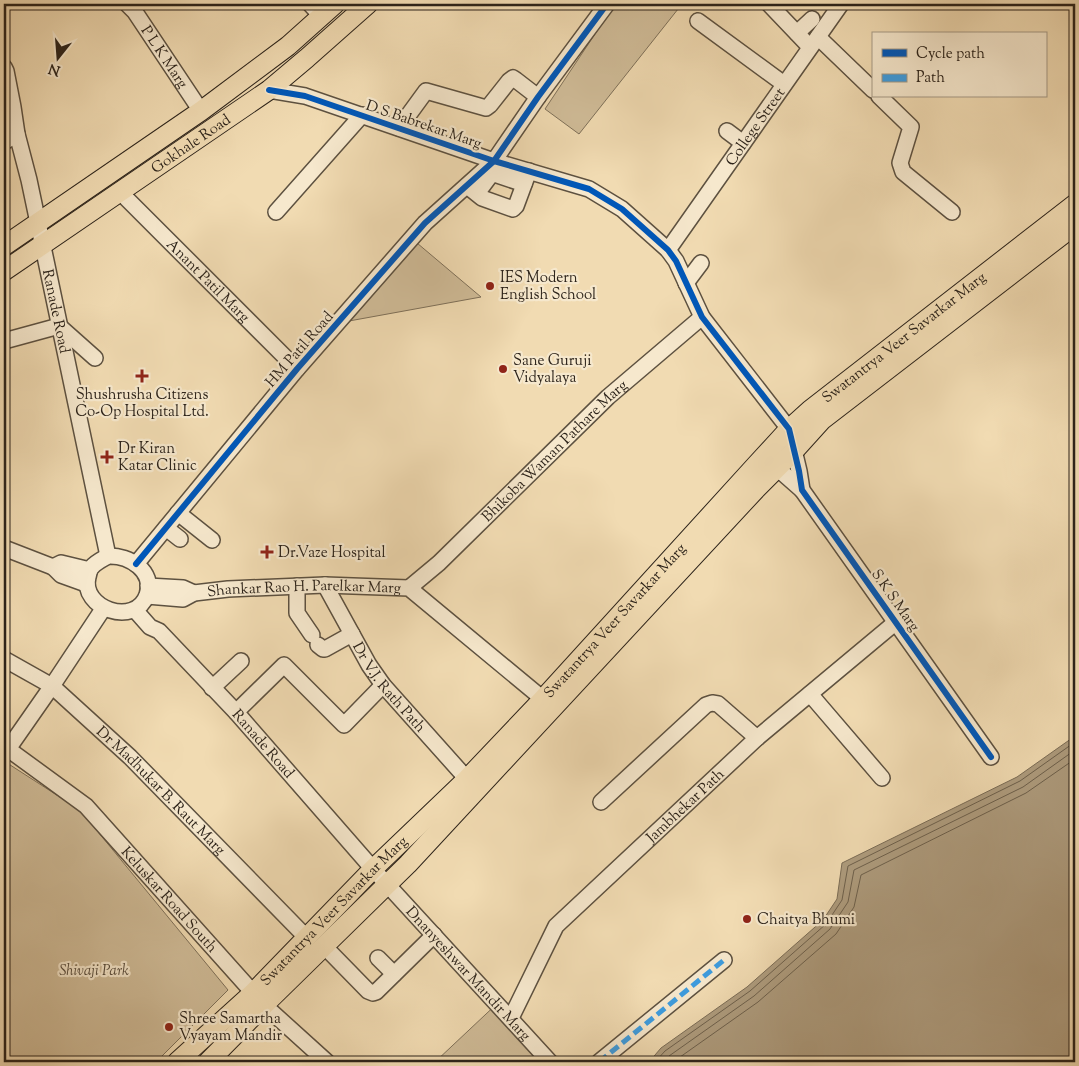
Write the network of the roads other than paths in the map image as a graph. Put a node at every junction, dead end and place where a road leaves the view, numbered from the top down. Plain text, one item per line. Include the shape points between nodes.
1 (368, 4) edge
2 (607, 4) edge
3 (769, 4) edge
4 (841, 4) edge
5 (133, 6) edge
6 (322, 8) edge
7 (812, 19) dead end
8 (698, 22) dead end
9 (796, 33) junction
10 (814, 42) junction
11 (5, 75) edge
12 (784, 84) junction
13 (872, 89) edge
14 (269, 90) junction
15 (538, 96) junction
16 (881, 98) edge
17 (201, 111) junction
18 (362, 115) junction
19 (399, 128) junction
20 (727, 131) dead end
21 (17, 134) junction
22 (4, 142) edge
23 (743, 143) junction
24 (494, 162) junction
25 (527, 178) junction
26 (471, 190) junction
27 (120, 192) junction
28 (1075, 204) edge
29 (695, 210) junction
30 (276, 212) dead end
31 (952, 212) dead end
32 (708, 219) dead end
33 (38, 223) junction
34 (1075, 225) edge
35 (42, 245) junction
36 (4, 246) edge
37 (668, 250) junction
38 (701, 263) dead end
39 (4, 271) edge
40 (686, 283) junction
41 (702, 317) junction
42 (59, 326) junction
43 (4, 341) edge
44 (95, 358) dead end
45 (297, 369) junction
46 (789, 430) junction
47 (794, 451) junction
48 (771, 461) junction
49 (802, 490) junction
50 (183, 528) junction
51 (210, 541) dead end
52 (4, 548) edge
53 (108, 556) junction
54 (136, 564) junction
55 (88, 577) junction
56 (325, 585) junction
57 (297, 586) junction
58 (409, 588) junction
59 (143, 599) junction
60 (103, 608) junction
61 (896, 622) junction
62 (352, 634) junction
63 (4, 659) edge
64 (241, 661) dead end
65 (221, 684) junction
66 (383, 685) junction
67 (52, 686) junction
68 (810, 694) junction
69 (543, 699) junction
70 (236, 712) junction
71 (757, 738) junction
72 (6, 748) edge
73 (992, 757) dead end
74 (882, 778) dead end
75 (467, 779) junction
76 (601, 802) dead end
77 (373, 869) junction
78 (388, 883) junction
79 (434, 935) junction
80 (306, 938) junction
81 (324, 946) junction
82 (378, 958) dead end
83 (724, 960) dead end
84 (394, 974) junction
85 (258, 999) junction
86 (511, 1018) junction
87 (177, 1062) edge
88 (208, 1062) edge
89 (327, 1062) edge
90 (550, 1062) edge
91 (599, 1062) edge

1 - 14 main road, Gokhale Road
2 - 15 street, HM Patil Road
3 - 9 street
4 - 10 street, College Street
5 - 17 street, P L K Marg
6 - 17 main road, Gokhale Road via 288,46
7 - 9 street
8 - 12 street
9 - 10 street
10 - 12 street, College Street
10 - 13 street
11 - 21 street, Ranade Road
12 - 23 street, College Street
14 - 18 street, D S Babrekar Marg via 306,96
14 - 27 main road, Gokhale Road
15 - 19 street via 513,78 486,108 426,92
15 - 24 street, HM Patil Road
16 - 31 street via 911,127 900,163 903,172
17 - 33 main road, Gokhale Road
18 - 19 street, D S Babrekar Marg
18 - 30 street
19 - 24 street, D S Babrekar Marg
20 - 23 street
21 - 22 street
21 - 33 street, Ranade Road
23 - 29 street, College Street
24 - 25 street, D S Babrekar Marg
24 - 26 street, HM Patil Road
25 - 26 street via 492,174
25 - 26 street via 513,209 486,200
25 - 37 street, D S Babrekar Marg via 589,189 622,209
26 - 45 street, HM Patil Road via 425,223
27 - 35 main road, Gokhale Road
27 - 45 street, Anant Patil Marg
28 - 46 main road, Swatantrya Veer Savarkar Marg via 810,410
29 - 32 street
29 - 37 street, College Street
33 - 35 street, Ranade Road
33 - 36 main road, Gokhale Road
34 - 47 main road, Swatantrya Veer Savarkar Marg via 822,420
35 - 39 main road, Gokhale Road
35 - 42 street, Ranade Road
37 - 40 street, D S Babrekar Marg
38 - 40 street
40 - 41 street, D S Babrekar Marg
41 - 46 street, D S Babrekar Marg
41 - 58 street, Bhikoba Waman Pathare Marg via 608,397 439,563
42 - 43 street
42 - 44 street
42 - 53 street, Ranade Road
45 - 50 street, HM Patil Road via 176,514
46 - 47 street, D S Babrekar Marg
46 - 48 main road, Swatantrya Veer Savarkar Marg
47 - 48 main road, Swatantrya Veer Savarkar Marg
47 - 49 street, S K S Marg
48 - 49 street
48 - 69 main road, Swatantrya Veer Savarkar Marg via 674,547 637,595
48 - 78 main road, Swatantrya Veer Savarkar Marg
49 - 61 street, S K S Marg
50 - 51 street
50 - 54 street
52 - 55 street via 53,566 61,563
53 - 54 street via 128,559
53 - 55 street via 92,566
54 - 59 street via 146,577
55 - 60 street via 92,597
56 - 57 street, Shankar Rao H. Parelkar Marg
56 - 58 street, Shankar Rao H. Parelkar Marg
56 - 62 street, Dr V.J. Rath Path
57 - 59 street, Shankar Rao H. Parelkar Marg via 228,589 194,593 183,599
57 - 62 street via 297,613 323,649
58 - 69 street, Shankar Rao H. Parelkar Marg
59 - 60 street via 120,613
59 - 65 street, Ranade Road via 150,627 159,631
60 - 67 street
61 - 68 street, Jambhekar Path
61 - 73 street, S K S Marg
62 - 66 street, Dr V.J. Rath Path
63 - 67 street, Dr Madhukar B. Raut Marg
64 - 65 street
65 - 70 street, Ranade Road
66 - 70 street via 344,725 284,665 256,688
66 - 75 street, Dr V.J. Rath Path
67 - 72 street
67 - 80 street, Dr Madhukar B. Raut Marg via 130,757
68 - 71 street, Jambhekar Path
68 - 74 street
69 - 75 main road, Swatantrya Veer Savarkar Marg
70 - 77 street, Ranade Road
71 - 76 street via 718,704 706,705
71 - 86 street, Jambhekar Path via 556,926
72 - 85 street, Keluskar Road South via 86,806
75 - 77 main road, Swatantrya Veer Savarkar Marg
77 - 78 street, Ranade Road
77 - 80 main road, Swatantrya Veer Savarkar Marg
78 - 79 street, Dnanyeshwar Mandir Marg
78 - 81 main road, Swatantrya Veer Savarkar Marg
79 - 84 street
79 - 86 street, Dnanyeshwar Mandir Marg
80 - 85 main road, Swatantrya Veer Savarkar Marg
81 - 84 street via 370,993 376,992
81 - 85 main road, Swatantrya Veer Savarkar Marg
82 - 84 street
83 - 91 street
85 - 87 main road, Swatantrya Veer Savarkar Marg
85 - 88 main road, Swatantrya Veer Savarkar Marg
85 - 89 street, Keluskar Road South
86 - 90 street, Dnanyeshwar Mandir Marg

